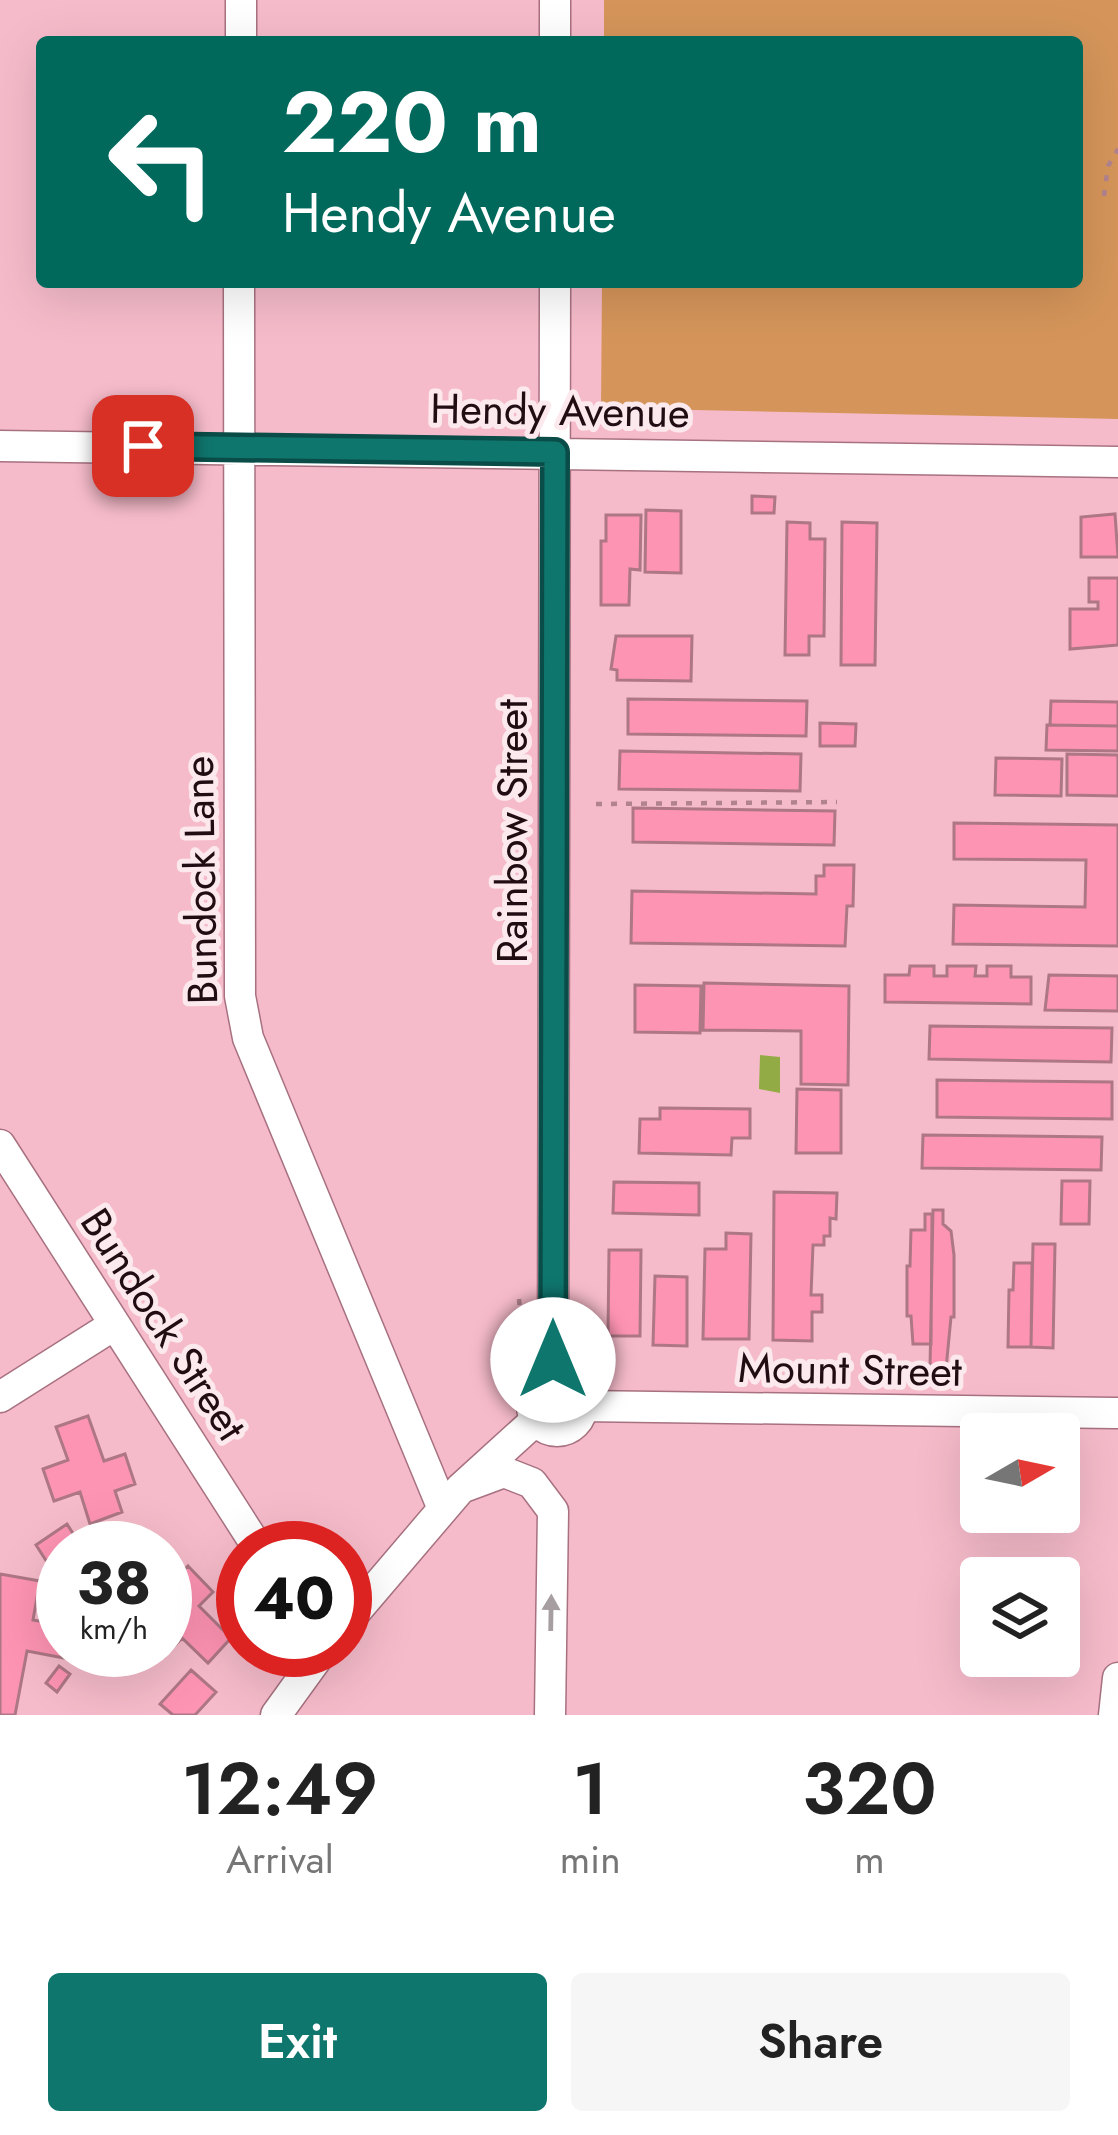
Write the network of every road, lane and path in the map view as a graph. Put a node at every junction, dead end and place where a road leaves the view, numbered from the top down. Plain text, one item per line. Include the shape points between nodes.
1 (241, 0) edge
2 (555, 0) edge
3 (241, 36) edge
4 (555, 36) edge
5 (1118, 149) edge
6 (1104, 196) dead end
7 (239, 288) edge
8 (555, 288) edge
9 (0, 446) edge
10 (238, 447) junction
11 (555, 452) junction
12 (1118, 462) edge
13 (837, 802) dead end
14 (596, 804) dead end
15 (0, 1145) edge
16 (519, 1299) dead end
17 (519, 1316) dead end
18 (114, 1325) junction
19 (553, 1381) junction
20 (0, 1397) edge
21 (582, 1406) junction
22 (1117, 1415) edge
23 (536, 1420) junction
24 (452, 1498) junction
25 (241, 1521) edge
26 (372, 1592) edge
27 (303, 1677) edge
28 (1118, 1678) edge
29 (276, 1715) edge
30 (550, 1715) edge
31 (1114, 1715) edge

1 - 3 street
2 - 4 street
5 - 6 path
7 - 10 street, Bundock Lane
8 - 11 street, Rainbow Street
9 - 10 street, Hendy Avenue
10 - 11 street, Hendy Avenue
10 - 24 street, Bundock Lane via 239,996 248,1038
11 - 12 street, Hendy Avenue
11 - 19 street, Rainbow Street
13 - 14 path
15 - 18 street, Bundock Street
16 - 17 path
18 - 20 street
18 - 25 street, Bundock Street
19 - 21 street via 573,1386
19 - 23 street via 534,1396
21 - 22 street, Mount Street
21 - 23 street via 564,1430
23 - 24 street
24 - 26 street
30 -> 24 street via 553,1511 532,1483 504,1472
27 - 29 street
28 - 31 street

